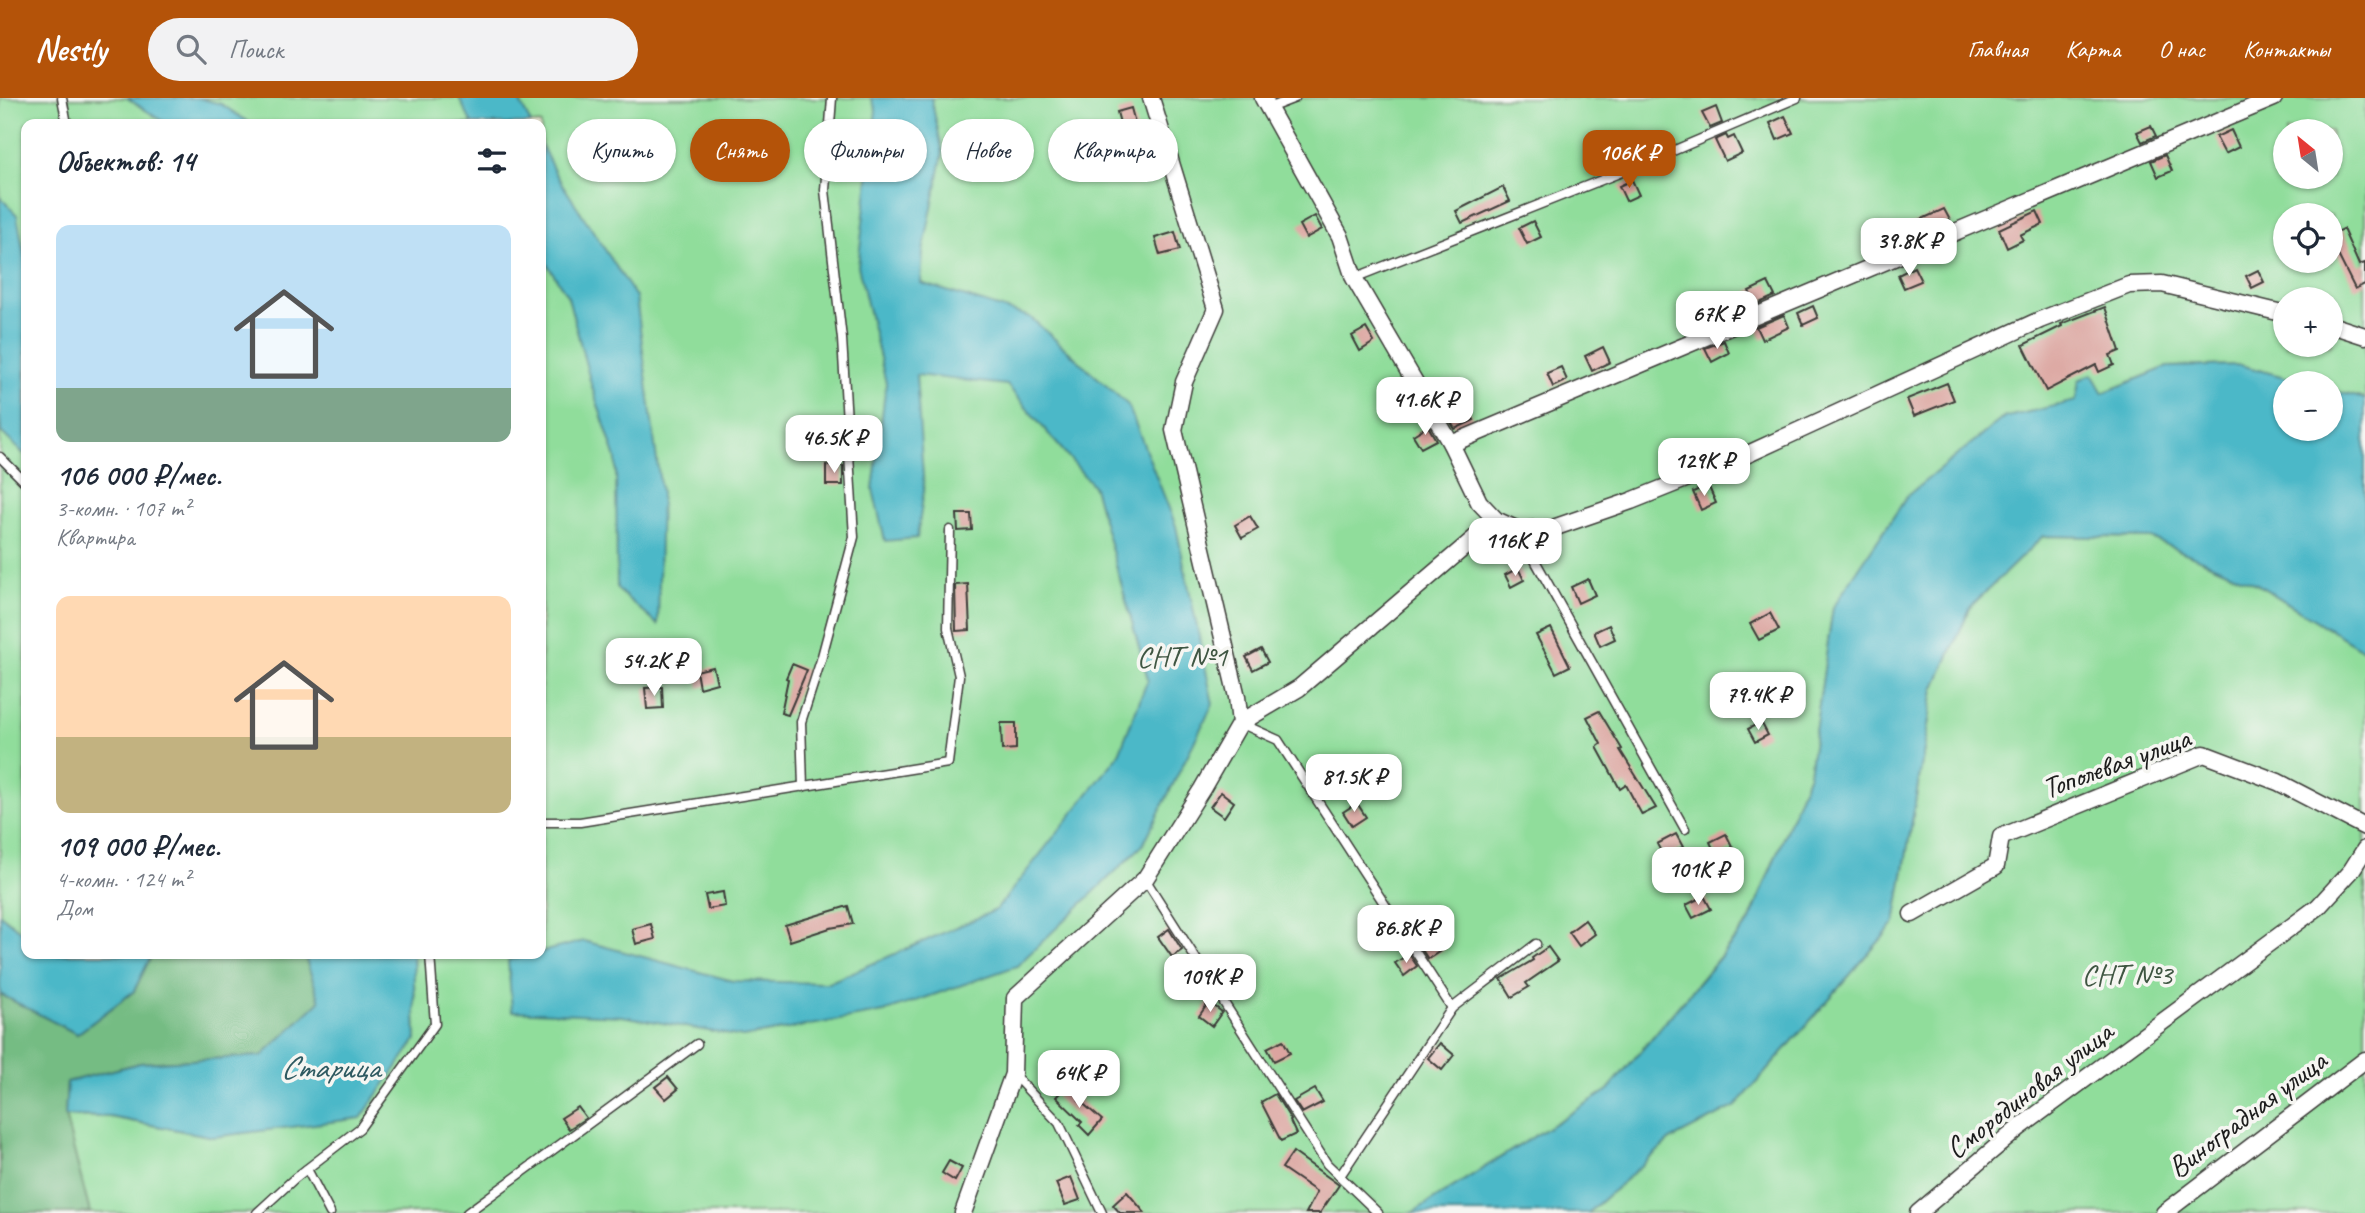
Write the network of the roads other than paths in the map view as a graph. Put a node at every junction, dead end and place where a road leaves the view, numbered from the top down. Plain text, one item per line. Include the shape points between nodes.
1 (62, 98) edge
2 (832, 98) edge
3 (1150, 98) edge
4 (1295, 98) edge
5 (1797, 98) edge
6 (2274, 98) edge
7 (1266, 103) edge
8 (66, 119) edge
9 (1354, 278) junction
10 (2273, 311) edge
11 (2343, 327) edge
12 (2361, 329) edge
13 (1451, 444) junction
14 (0, 457) edge
15 (21, 478) edge
16 (1496, 520) junction
17 (950, 530) dead end
18 (1518, 530) junction
19 (1240, 723) junction
20 (803, 788) junction
21 (546, 822) edge
22 (2365, 827) edge
23 (1685, 829) dead end
24 (2365, 849) edge
25 (1145, 879) junction
26 (1912, 914) dead end
27 (1536, 944) dead end
28 (430, 959) edge
29 (1451, 1008) junction
30 (697, 1044) dead end
31 (2365, 1060) edge
32 (1013, 1074) junction
33 (307, 1169) junction
34 (1340, 1177) junction
35 (257, 1213) edge
36 (330, 1213) edge
37 (467, 1213) edge
38 (963, 1213) edge
39 (1102, 1213) edge
40 (1378, 1213) edge
41 (1918, 1213) edge
42 (2164, 1213) edge

1 - 8 lane
2 - 20 lane via 825,190 842,339 854,537 801,722
3 - 19 street via 1216,309 1184,382 1174,430
4 - 7 lane
5 - 9 lane
6 - 13 street
7 - 9 street via 1340,236
9 - 13 street
10 - 18 street via 2162,284 2129,285 1631,501 1553,528
11 - 12 street
13 - 16 street via 1479,502
14 - 15 lane
16 - 18 street
16 - 19 street via 1299,688
17 - 20 lane via 948,628 959,676 948,763
18 - 23 lane
19 - 25 street
19 - 29 lane via 1278,740
20 - 21 lane via 580,822
22 - 26 street, Тополевая улица via 2278,782 2204,754 2001,837 1996,866
24 - 41 street, Смородиновая улица via 2318,906 2020,1127
25 - 32 street via 1015,998
25 - 34 lane via 1327,1164
27 - 29 lane
28 - 33 lane via 435,1024 360,1128
29 - 34 lane
30 - 37 lane
31 - 42 street, Виноградная улица
32 - 38 street
32 - 39 lane via 1059,1122
33 - 35 lane
33 - 36 lane
34 - 40 lane

